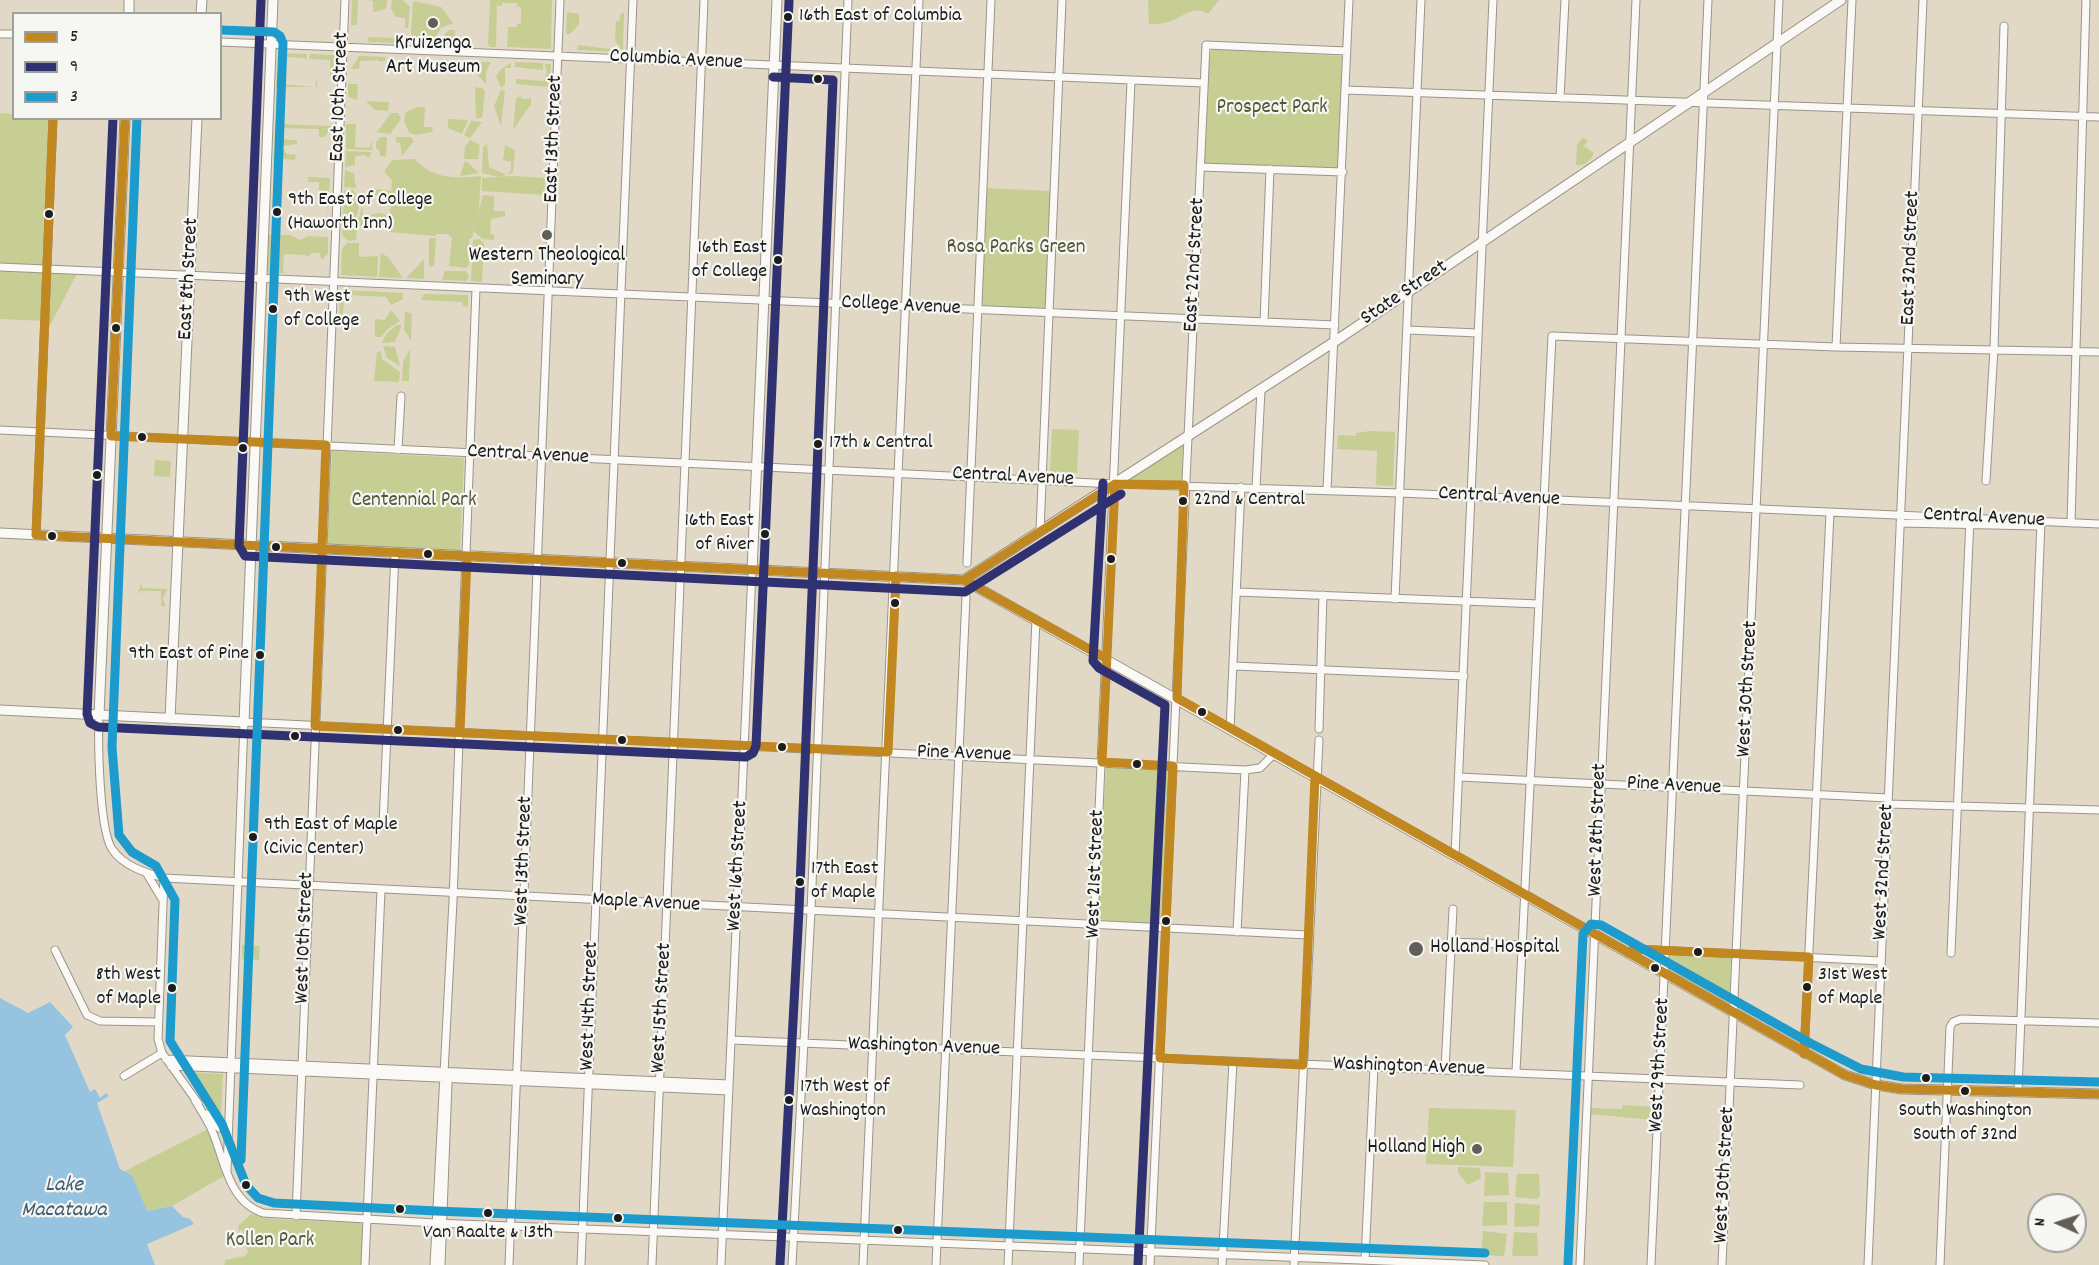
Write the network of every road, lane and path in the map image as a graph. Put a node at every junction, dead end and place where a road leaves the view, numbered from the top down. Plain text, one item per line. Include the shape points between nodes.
1 (273, 0) edge
2 (345, 0) edge
3 (560, 0) edge
4 (633, 0) edge
5 (704, 0) edge
6 (777, 0) edge
7 (848, 0) edge
8 (919, 0) edge
9 (991, 0) edge
10 (1062, 0) edge
11 (1349, 0) edge
12 (1421, 0) edge
13 (1493, 0) edge
14 (1565, 0) edge
15 (1636, 0) edge
16 (1708, 0) edge
17 (1779, 0) edge
18 (1840, 0) edge
19 (1852, 0) edge
20 (1923, 0) edge
21 (2086, 0) edge
22 (2004, 26) dead end
23 (222, 42) edge
24 (272, 44) junction
25 (1777, 44) junction
26 (343, 48) junction
27 (1347, 51) junction
28 (558, 55) junction
29 (630, 59) junction
30 (701, 62) junction
31 (774, 65) junction
32 (845, 69) junction
33 (917, 71) junction
34 (987, 74) junction
35 (1058, 78) junction
36 (1131, 81) junction
37 (1204, 83) junction
38 (1345, 90) junction
39 (1417, 92) junction
40 (1705, 92) junction
41 (1488, 94) junction
42 (1560, 98) junction
43 (1631, 102) junction
44 (1688, 103) junction
45 (1705, 104) junction
46 (1776, 106) junction
47 (1846, 109) junction
48 (1918, 111) junction
49 (2003, 114) junction
50 (2083, 116) junction
51 (2099, 117) edge
52 (53, 120) edge
53 (125, 120) edge
54 (197, 120) edge
55 (1629, 144) junction
56 (1200, 167) junction
57 (1270, 169) junction
58 (1343, 172) junction
59 (1482, 243) junction
60 (0, 267) edge
61 (47, 269) junction
62 (118, 272) junction
63 (190, 275) junction
64 (262, 279) junction
65 (333, 283) junction
66 (477, 288) junction
67 (550, 291) junction
68 (1408, 292) junction
69 (621, 295) junction
70 (692, 298) junction
71 (764, 301) junction
72 (835, 304) junction
73 (907, 307) junction
74 (978, 311) junction
75 (1050, 314) junction
76 (1122, 317) junction
77 (1194, 320) junction
78 (1264, 322) junction
79 (1335, 325) junction
80 (1407, 330) junction
81 (1478, 333) junction
82 (1620, 337) junction
83 (1693, 341) junction
84 (1334, 342) junction
85 (1764, 344) junction
86 (1836, 347) junction
87 (1909, 347) junction
88 (1994, 350) junction
89 (2077, 352) junction
90 (2099, 352) edge
91 (1261, 390) junction
92 (401, 396) dead end
93 (0, 430) edge
94 (40, 432) junction
95 (111, 436) junction
96 (1187, 438) junction
97 (182, 440) junction
98 (255, 442) junction
99 (326, 445) junction
100 (398, 450) junction
101 (470, 453) junction
102 (542, 457) junction
103 (613, 460) junction
104 (685, 463) junction
105 (756, 466) junction
106 (829, 470) junction
107 (900, 472) junction
108 (971, 475) junction
109 (1043, 480) junction
110 (1986, 481) dead end
111 (1115, 484) junction
112 (1184, 485) junction
113 (1241, 487) junction
114 (1256, 488) junction
115 (1327, 490) junction
116 (1400, 493) junction
117 (1472, 496) junction
118 (1543, 500) junction
119 (1615, 503) junction
120 (1686, 506) junction
121 (1757, 509) junction
122 (1830, 513) junction
123 (1900, 519) junction
124 (1970, 522) junction
125 (2071, 523) junction
126 (2041, 524) junction
127 (2099, 524) edge
128 (1041, 531) junction
129 (0, 533) edge
130 (36, 535) junction
131 (107, 538) junction
132 (178, 542) junction
133 (251, 546) junction
134 (322, 549) junction
135 (395, 553) junction
136 (467, 557) junction
137 (538, 560) junction
138 (609, 563) junction
139 (967, 563) dead end
140 (681, 567) junction
141 (752, 571) junction
142 (825, 573) junction
143 (896, 576) junction
144 (964, 580) junction
145 (1237, 592) junction
146 (1323, 595) junction
147 (966, 597) dead end
148 (1395, 599) junction
149 (1467, 602) junction
150 (1539, 604) junction
151 (1036, 619) junction
152 (1106, 658) junction
153 (1234, 666) junction
154 (1320, 669) junction
155 (1464, 676) junction
156 (1176, 698) junction
157 (0, 710) edge
158 (99, 715) junction
159 (170, 719) junction
160 (243, 722) junction
161 (315, 726) junction
162 (387, 729) junction
163 (1230, 729) junction
164 (1319, 729) dead end
165 (460, 732) junction
166 (530, 736) junction
167 (602, 739) junction
168 (1318, 740) dead end
169 (674, 742) junction
170 (744, 745) junction
171 (817, 748) junction
172 (888, 752) junction
173 (1274, 754) junction
174 (958, 755) junction
175 (1031, 758) junction
176 (1102, 762) junction
177 (1173, 766) junction
178 (1245, 770) junction
179 (1315, 777) junction
180 (1460, 777) junction
181 (1530, 781) junction
182 (1601, 784) junction
183 (1673, 787) junction
184 (1744, 791) junction
185 (1816, 794) junction
186 (1888, 801) junction
187 (1959, 806) junction
188 (2029, 809) junction
189 (2099, 810) edge
190 (387, 827) dead end
191 (1455, 855) junction
192 (147, 874) junction
193 (164, 878) junction
194 (238, 883) junction
195 (308, 886) junction
196 (381, 890) junction
197 (453, 894) junction
198 (1524, 897) junction
199 (523, 898) junction
200 (596, 901) junction
201 (163, 902) junction
202 (668, 905) junction
203 (737, 909) junction
204 (1453, 909) dead end
205 (811, 911) junction
206 (879, 915) junction
207 (952, 918) junction
208 (1023, 921) junction
209 (1095, 925) junction
210 (1165, 928) junction
211 (1237, 932) junction
212 (1308, 935) junction
213 (1595, 935) junction
214 (1452, 942) junction
215 (1522, 945) junction
216 (55, 950) dead end
217 (1666, 951) junction
218 (1628, 953) junction
219 (1951, 953) dead end
220 (1737, 954) junction
221 (1809, 957) junction
222 (1881, 961) junction
223 (1665, 975) junction
224 (1734, 1013) junction
225 (2021, 1021) junction
226 (157, 1022) junction
227 (2099, 1023) edge
228 (731, 1040) junction
229 (804, 1044) junction
230 (874, 1046) junction
231 (946, 1050) junction
232 (1018, 1052) junction
233 (1804, 1054) junction
234 (1089, 1055) junction
235 (1160, 1058) junction
236 (166, 1059) junction
237 (1233, 1062) junction
238 (231, 1065) junction
239 (1303, 1065) junction
240 (1374, 1067) junction
241 (302, 1068) junction
242 (1445, 1070) junction
243 (373, 1071) junction
244 (1516, 1072) junction
245 (445, 1074) junction
246 (124, 1076) dead end
247 (1589, 1076) junction
248 (516, 1077) junction
249 (1660, 1080) junction
250 (588, 1081) junction
251 (1731, 1083) junction
252 (660, 1084) junction
253 (1800, 1085) dead end
254 (1876, 1085) junction
255 (729, 1087) junction
256 (1947, 1090) junction
257 (2018, 1091) junction
258 (2099, 1094) edge
259 (229, 1121) junction
260 (216, 1130) junction
261 (227, 1170) junction
262 (296, 1216) junction
263 (367, 1219) junction
264 (439, 1223) junction
265 (511, 1225) junction
266 (582, 1229) junction
267 (654, 1232) junction
268 (722, 1234) junction
269 (793, 1237) junction
270 (865, 1239) junction
271 (937, 1243) junction
272 (1009, 1246) junction
273 (1080, 1248) junction
274 (1150, 1251) junction
275 (1222, 1254) junction
276 (1365, 1260) junction
277 (1294, 1261) edge
278 (365, 1265) edge
279 (434, 1265) edge
280 (441, 1265) edge
281 (509, 1265) edge
282 (581, 1265) edge
283 (652, 1265) edge
284 (721, 1265) edge
285 (792, 1265) edge
286 (863, 1265) edge
287 (936, 1265) edge
288 (1008, 1265) edge
289 (1079, 1265) edge
290 (1150, 1265) edge
291 (1222, 1265) edge
292 (1485, 1265) edge
293 (1580, 1265) edge
294 (1651, 1265) edge
295 (1722, 1265) edge
296 (1868, 1265) edge
297 (1940, 1265) edge

1 - 24 main road
2 - 26 street, East 10th Street
3 - 28 street, East 13th Street
4 - 29 street, West 14th Street
5 - 30 street, West 15th Street
6 - 31 main road, West 16th Street
7 - 32 street
8 - 33 street
9 - 34 street
10 - 35 street
11 - 27 street
12 - 39 street
13 - 41 street
14 - 42 street
15 - 43 street, West 28th Street
16 - 40 street, West 29th Street
17 - 25 street, West 30th Street
18 - 25 main road, State Street
19 - 47 street
20 - 48 street, East 32nd Street
21 - 50 street
22 - 49 street
23 - 24 street, Columbia Avenue
24 - 26 street, Columbia Avenue
24 - 64 main road
25 - 40 main road, State Street
25 - 46 street, West 30th Street
26 - 28 street, Columbia Avenue
26 - 65 street, East 10th Street
27 - 37 street, East 22nd Street via 1206,45
27 - 38 street
28 - 29 street, Columbia Avenue
28 - 67 street, East 13th Street
29 - 30 street, Columbia Avenue
29 - 69 street, West 14th Street
30 - 31 street, Columbia Avenue
30 - 70 street, West 15th Street
31 - 32 street, Columbia Avenue
31 - 71 main road, West 16th Street
32 - 33 street, Columbia Avenue
32 - 72 street
33 - 34 street, Columbia Avenue
33 - 73 street
34 - 35 street, Columbia Avenue
34 - 74 street
35 - 36 street, Columbia Avenue
35 - 75 street
36 - 37 street, Columbia Avenue
36 - 76 street, West 21st Street
37 - 56 street, East 22nd Street
38 - 39 street
38 - 58 street
39 - 41 street
39 - 68 street
40 - 44 main road, State Street
40 - 45 street, West 29th Street
41 - 42 street
41 - 59 street
42 - 43 street
43 - 44 street
43 - 55 street, West 28th Street
44 - 45 street
44 - 55 main road, State Street
45 - 46 street
45 - 83 street, West 29th Street
46 - 47 street
46 - 85 street, West 30th Street
47 - 48 street
47 - 86 street
48 - 49 street
48 - 87 street, East 32nd Street
49 - 50 street
49 - 88 street
50 - 51 street
50 - 89 street
52 - 61 street
53 - 62 main road
54 - 63 main road, East 8th Street
55 - 59 main road, State Street
55 - 82 street, West 28th Street
56 - 57 street
56 - 77 street, East 22nd Street
57 - 58 street
57 - 78 street
58 - 79 street
59 - 68 main road, State Street
59 - 81 street
60 - 61 street, College Avenue
61 - 62 street, College Avenue
61 - 94 street
62 - 63 street, College Avenue
62 - 95 main road
63 - 64 street, College Avenue
63 - 97 main road, East 8th Street
64 - 65 street, College Avenue
64 - 98 main road
65 - 66 street, College Avenue
65 - 99 street, East 10th Street
66 - 67 street, College Avenue
66 - 101 street
67 - 69 street, College Avenue
67 - 102 street, East 13th Street
68 - 80 street
68 - 84 main road, State Street
69 - 70 street, College Avenue
69 - 103 street, West 14th Street
70 - 71 street, College Avenue
70 - 104 street, West 15th Street
71 - 72 street, College Avenue
71 - 105 main road, West 16th Street
72 - 73 street, College Avenue
72 - 106 street
73 - 74 street, College Avenue
73 - 107 street
74 - 75 street, College Avenue
74 - 108 street
75 - 76 street, College Avenue
75 - 109 street
76 - 77 street, College Avenue
76 - 111 street, West 21st Street
77 - 78 street, College Avenue
77 - 96 street, East 22nd Street
78 - 79 street, College Avenue
79 - 84 street
80 - 81 street
80 - 116 street
81 - 117 street
82 - 83 street
82 - 118 street via 1552,336
82 - 119 street, West 28th Street
83 - 85 street
83 - 120 street, West 29th Street
84 - 91 main road, State Street
84 - 115 street
85 - 86 street
85 - 121 street, West 30th Street
86 - 87 street
87 - 88 street
87 - 123 street, East 32nd Street
88 - 89 street
88 - 110 street
89 - 90 street
89 - 125 street
91 - 96 main road, State Street
91 - 114 street
92 - 100 street
93 - 94 street, Central Avenue
94 - 95 street, Central Avenue
94 - 130 street
95 - 97 street, Central Avenue
95 - 131 main road
96 - 111 main road, State Street
96 - 112 street, East 22nd Street
97 - 98 street, Central Avenue
97 - 132 main road, East 8th Street
98 - 99 street, Central Avenue
98 - 133 main road
99 - 100 street, Central Avenue
99 - 134 street, West 10th Street
100 - 101 street, Central Avenue
101 - 102 street, Central Avenue
101 - 136 street
102 - 103 street, Central Avenue
102 - 137 street, West 13th Street
103 - 104 street, Central Avenue
103 - 138 street, West 14th Street
104 - 105 street, Central Avenue
104 - 140 street, West 15th Street
105 - 106 street, Central Avenue
105 - 141 main road, West 16th Street
106 - 107 street, Central Avenue
106 - 142 street
107 - 108 street, Central Avenue
107 - 143 street
108 - 109 street, Central Avenue
108 - 139 street
109 - 111 street, Central Avenue
109 - 128 street
111 - 112 street, Central Avenue
111 - 128 main road, State Street
111 - 152 street, West 21st Street
112 - 113 street, Central Avenue
112 - 156 street, East 22nd Street
113 - 114 street, Central Avenue
113 - 145 street
114 - 115 street, Central Avenue
115 - 116 street, Central Avenue
116 - 117 street, Central Avenue
116 - 148 street
117 - 118 street, Central Avenue
117 - 149 street
118 - 119 street, Central Avenue
118 - 150 street
119 - 120 street, Central Avenue
119 - 182 street, West 28th Street
120 - 121 street, Central Avenue
120 - 183 street, West 29th Street
121 - 122 street, Central Avenue
121 - 184 street, West 30th Street
122 - 123 street, Central Avenue
122 - 185 street
123 - 124 street, Central Avenue
123 - 186 street, West 32nd Street
124 - 126 street, Central Avenue
124 - 187 street
125 - 126 street, Central Avenue
125 - 127 street, Central Avenue
126 - 188 street
128 - 144 main road, State Street
129 - 130 main road
130 - 131 main road
131 - 132 main road
131 - 158 main road
132 - 133 main road
132 - 159 main road, East 8th Street
133 - 134 main road
133 - 160 main road
134 - 135 main road
134 - 161 street, West 10th Street
135 - 136 main road
135 - 162 street
136 - 137 main road
136 - 165 street
137 - 138 main road
137 - 166 street, West 13th Street
138 - 140 main road
138 - 167 street, West 14th Street
140 - 141 main road
140 - 169 street, West 15th Street
141 - 142 main road
141 - 170 street, West 16th Street
142 - 143 main road
142 - 171 street
143 - 144 main road
143 - 172 street
144 - 151 main road
145 - 146 street
145 - 153 street
146 - 148 street
146 - 154 street
147 - 174 street
148 - 149 street
149 - 150 street
149 - 155 street
150 - 181 street
151 - 152 main road
151 - 175 street
152 - 156 main road
152 - 176 street, West 21st Street
153 - 154 street
153 - 163 street
154 - 155 street
154 - 164 street
155 - 180 street
156 - 163 main road
156 - 177 street, East 22nd Street
157 - 158 main road, Pine Avenue
158 - 159 main road, Pine Avenue
158 - 192 street via 107,839 124,861
159 - 160 main road, Pine Avenue
160 - 161 street, Pine Avenue
160 - 194 street
161 - 162 street, Pine Avenue
161 - 195 street, West 10th Street
162 - 165 street, Pine Avenue
162 - 190 street via 383,824
163 - 173 main road
165 - 166 street, Pine Avenue
165 - 197 street
166 - 167 street, Pine Avenue
166 - 199 street, West 13th Street
167 - 169 street, Pine Avenue
167 - 200 street, West 14th Street
168 - 179 street
169 - 170 street, Pine Avenue
169 - 202 street, West 15th Street
170 - 171 street, Pine Avenue
170 - 203 street, West 16th Street
171 - 172 street, Pine Avenue
171 - 205 street
172 - 174 street, Pine Avenue
172 - 206 street
173 - 178 street, Pine Avenue via 1260,768
173 - 179 main road
174 - 175 street, Pine Avenue
174 - 207 street
175 - 176 street, Pine Avenue
175 - 208 street
176 - 177 street, Pine Avenue
176 - 209 street, West 21st Street
177 - 178 street, Pine Avenue
177 - 210 street, East 22nd Street
178 - 211 street
179 - 191 main road
179 - 212 street
180 - 181 street, Pine Avenue
180 - 191 street
181 - 182 street, Pine Avenue
181 - 198 street
182 - 183 street, Pine Avenue
182 - 213 street, West 28th Street
183 - 184 street, Pine Avenue
183 - 217 street, West 29th Street
184 - 185 street, Pine Avenue
184 - 220 street, West 30th Street
185 - 186 street, Pine Avenue
185 - 221 street
186 - 187 street, Pine Avenue
186 - 222 street, West 32nd Street
187 - 188 street, Pine Avenue
187 - 219 street
188 - 189 street, Pine Avenue
188 - 225 street
191 - 198 main road
192 - 193 street, Maple Avenue
192 - 201 street
193 - 194 street, Maple Avenue
193 - 201 street
194 - 195 street, Maple Avenue
194 - 238 street
195 - 196 street, Maple Avenue
195 - 241 street, West 10th Street
196 - 197 street, Maple Avenue
196 - 243 street
197 - 199 street, Maple Avenue
197 - 245 street
198 - 213 main road
198 - 215 street
199 - 200 street, Maple Avenue
199 - 248 street, West 13th Street
200 - 202 street, Maple Avenue
200 - 250 street, West 14th Street
201 - 226 street
202 - 203 street, Maple Avenue
202 - 252 street, West 15th Street
203 - 205 street, Maple Avenue
203 - 228 street, West 16th Street
204 - 214 street
205 - 206 street, Maple Avenue
205 - 229 street
206 - 207 street, Maple Avenue
206 - 230 street
207 - 208 street, Maple Avenue
207 - 231 street
208 - 209 street, Maple Avenue
208 - 232 street
209 - 210 street, Maple Avenue
209 - 234 street, West 21st Street
210 - 211 street, Maple Avenue
210 - 235 street, East 22nd Street
211 - 212 street, Maple Avenue
212 - 239 street
213 - 218 main road
213 - 247 street, West 28th Street
214 - 215 street
214 - 242 street
215 - 244 street
216 - 226 street via 87,1015 100,1021
217 - 218 street via 1634,949
217 - 220 street
217 - 223 street, West 29th Street
218 - 223 main road
220 - 221 street
220 - 224 street, West 30th Street
221 - 222 street
221 - 233 street
222 - 254 street, West 32nd Street
223 - 224 main road
223 - 249 street, West 29th Street
224 - 233 main road
224 - 251 street, West 30th Street
225 - 227 street
225 - 256 street via 1953,1022
225 - 257 street
226 - 236 street
228 - 229 street, Washington Avenue
228 - 255 street, West 16th Street
229 - 230 street, Washington Avenue
229 - 269 street
230 - 231 street, Washington Avenue
230 - 270 street
231 - 232 street, Washington Avenue
231 - 271 street
232 - 234 street, Washington Avenue
232 - 272 street
233 - 254 main road via 1845,1075
234 - 235 street, Washington Avenue
234 - 273 street, West 21st Street
235 - 237 street, Washington Avenue
235 - 274 street, East 22nd Street
236 - 238 street
236 - 246 street
236 - 260 street
237 - 239 street, Washington Avenue
237 - 275 street
238 - 241 street
238 - 259 street
239 - 240 street, Washington Avenue
239 - 277 street
240 - 242 street, Washington Avenue
240 - 276 street
241 - 243 street
241 - 262 street, West 10th Street
242 - 244 street, Washington Avenue
243 - 245 street
243 - 263 street
244 - 247 street, Washington Avenue
245 - 248 street
245 - 264 street via 448,1083
247 - 249 street, Washington Avenue
247 - 293 street, West 28th Street
248 - 250 street
248 - 265 street, West 13th Street
249 - 251 street, Washington Avenue
249 - 294 street, West 29th Street
250 - 252 street
250 - 266 street, West 14th Street
251 - 253 street, Washington Avenue
251 - 295 street, West 30th Street
252 - 255 street
252 - 267 street, West 15th Street
254 - 256 main road
254 - 296 street, West 32nd Street
255 - 268 street, West 16th Street
256 - 257 main road
256 - 297 street
257 - 258 main road
259 - 260 street
259 - 261 street
260 - 261 street
261 - 262 street via 240,1199 253,1210
262 - 263 street
263 - 264 street
263 - 278 street
264 - 265 street
264 - 279 street
264 - 280 street
265 - 266 street
265 - 281 street, West 13th Street
266 - 267 street
266 - 282 street, West 14th Street
267 - 268 street
267 - 283 street, West 15th Street
268 - 269 street
268 - 284 street, West 16th Street
269 - 270 street
269 - 285 street
270 - 271 street
270 - 286 street
271 - 272 street
271 - 287 street
272 - 273 street
272 - 288 street
273 - 274 street
273 - 289 street, West 21st Street
274 - 275 street
274 - 290 street, East 22nd Street
275 - 277 street
275 - 291 street
276 - 277 street
276 - 292 street

